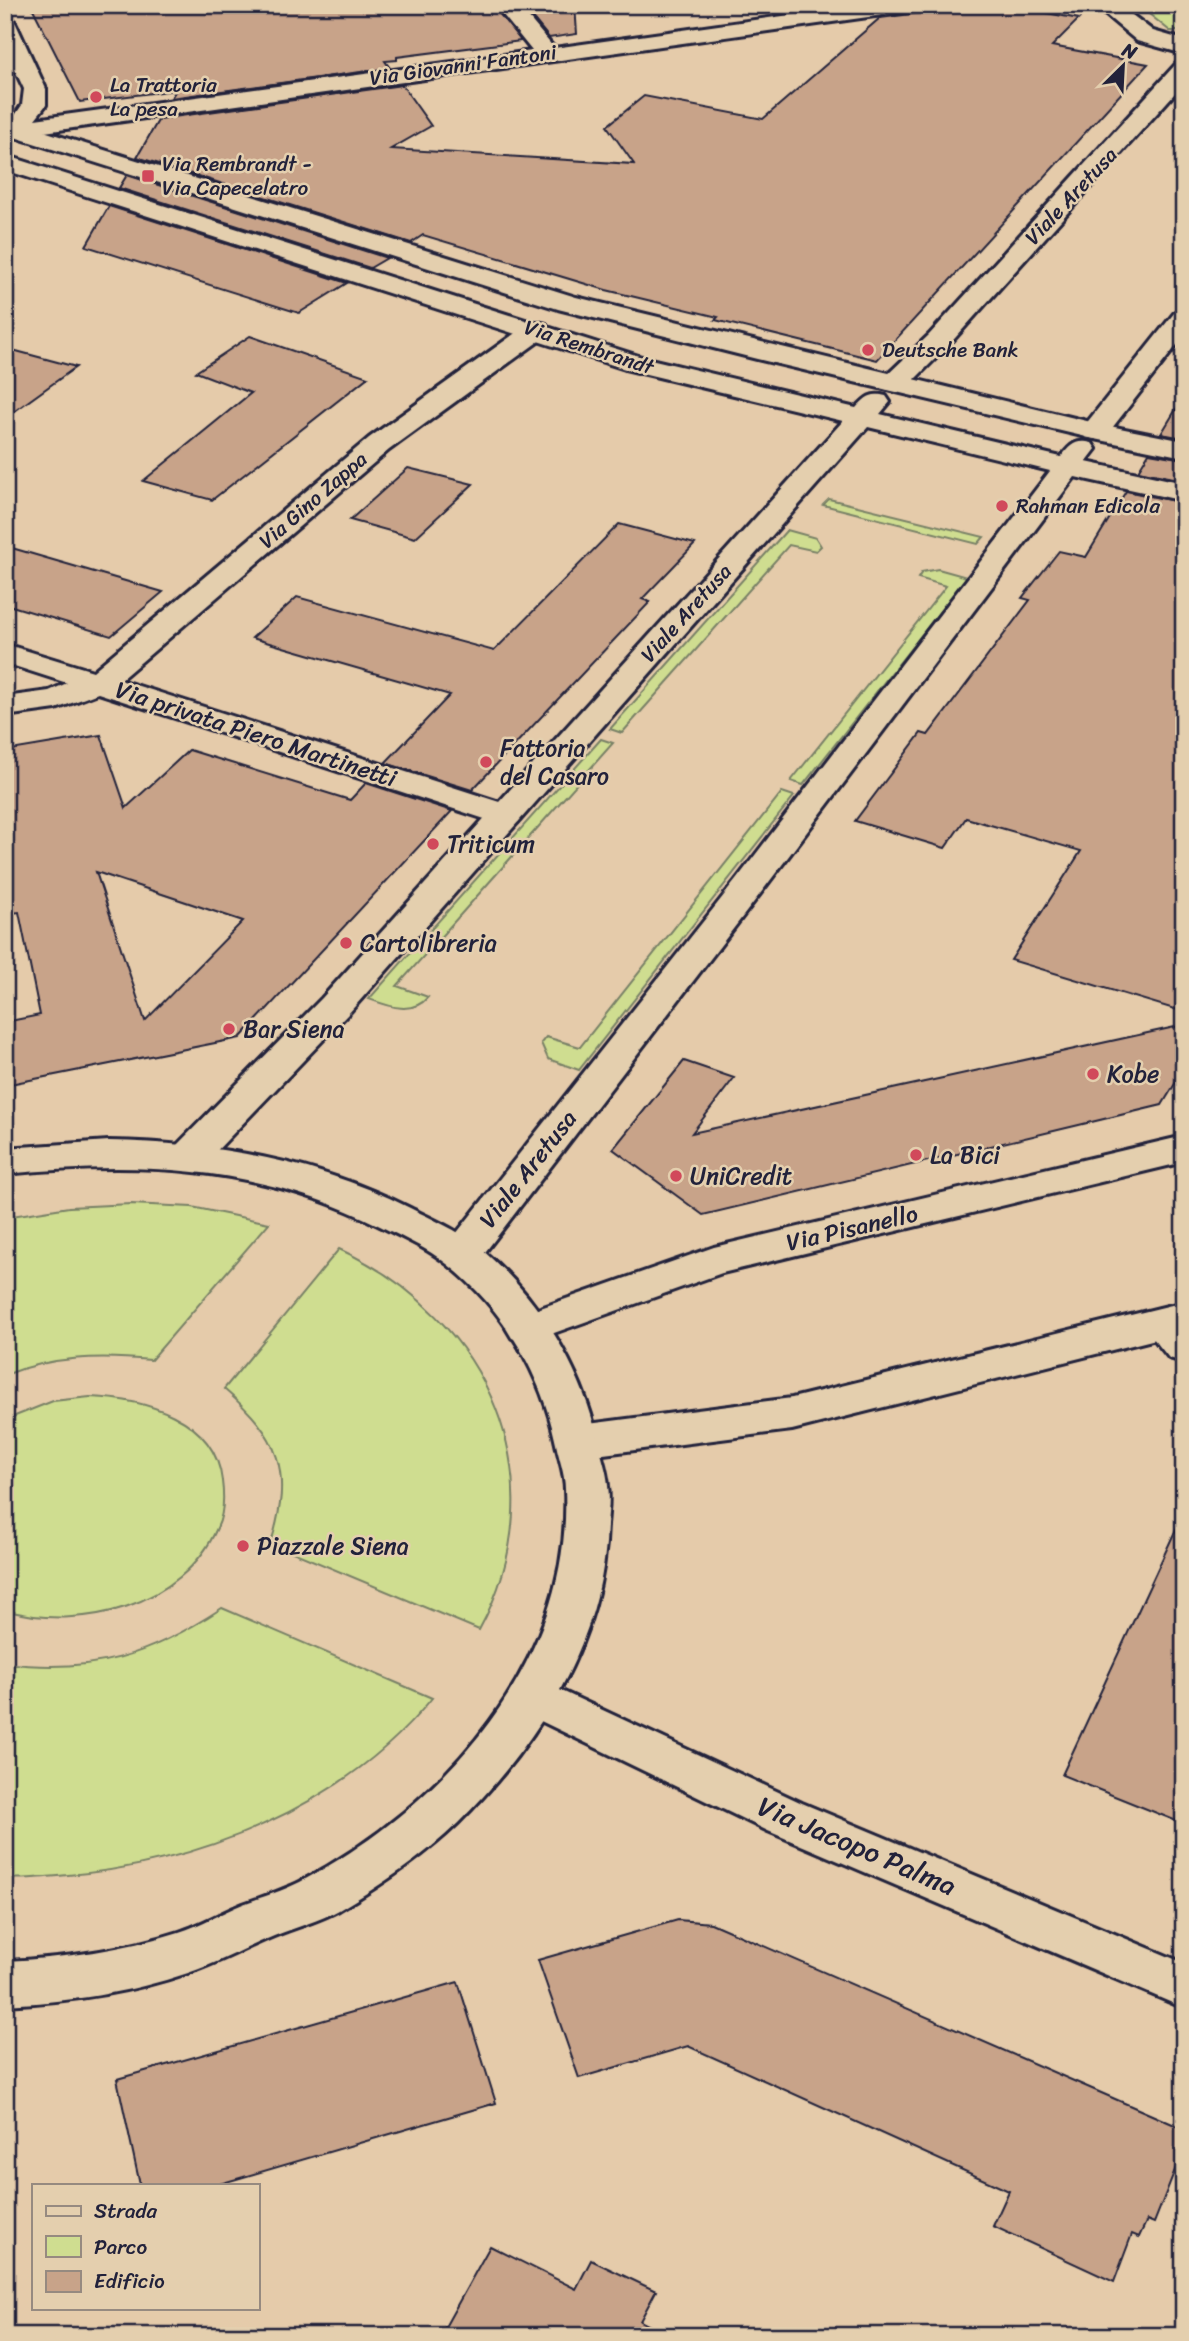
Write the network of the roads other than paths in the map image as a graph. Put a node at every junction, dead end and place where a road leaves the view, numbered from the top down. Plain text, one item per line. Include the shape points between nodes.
1 (506, 5) edge
2 (911, 5) edge
3 (1105, 5) edge
4 (5, 24) edge
5 (1184, 47) edge
6 (11, 52) edge
7 (547, 54) junction
8 (1184, 69) edge
9 (5, 76) edge
10 (35, 89) junction
11 (11, 127) edge
12 (5, 162) edge
13 (1184, 318) edge
14 (537, 330) junction
15 (895, 383) junction
16 (861, 416) junction
17 (1095, 431) junction
18 (1184, 449) edge
19 (1068, 467) junction
20 (1184, 492) edge
21 (5, 653) edge
22 (99, 682) junction
23 (5, 707) edge
24 (506, 815) junction
25 (1184, 1149) edge
26 (189, 1156) junction
27 (5, 1161) edge
28 (461, 1254) junction
29 (526, 1328) junction
30 (1176, 1329) edge
31 (580, 1441) junction
32 (534, 1697) junction
33 (5, 1983) edge
34 (1184, 1986) edge

1 - 7 street
2 - 7 street, Via Giovanni Fantoni
3 - 5 street via 1145,36
4 - 6 street
6 - 10 street
7 - 11 street, Via Giovanni Fantoni
8 - 15 street, Viale Aretusa
9 - 10 street
10 - 11 street via 34,105
11 - 15 street, Via Rembrandt via 567,303
12 - 14 street, Via Rembrandt
13 - 17 street, Viale Aretusa
14 - 16 street, Via Rembrandt via 634,363
14 - 22 street, Via Gino Zappa via 379,444
15 - 16 street, Viale Aretusa
15 - 17 street, Via Rembrandt
16 - 19 street, Via Rembrandt
16 - 24 street, Viale Aretusa
17 - 18 street, Via Rembrandt
17 - 19 street, Viale Aretusa
19 - 20 street, Via Rembrandt
19 - 28 street, Viale Aretusa
21 - 22 street, Via privata Piero Martinetti
22 - 23 street, Via Gino Zappa via 56,699
22 - 24 street, Via privata Piero Martinetti
24 - 26 street, Viale Aretusa via 335,1006
25 - 29 street, Via Pisanello via 714,1261
26 - 27 street via 120,1152
26 - 28 street via 234,1161 341,1191
28 - 29 street via 485,1276
29 - 31 street via 562,1387
30 - 31 street via 792,1414
31 - 32 street via 587,1480 588,1531 581,1583 564,1636
32 - 33 street via 485,1765 438,1812 384,1856 323,1894 182,1953 107,1972
32 - 34 street, Via Jacopo Palma via 785,1817

